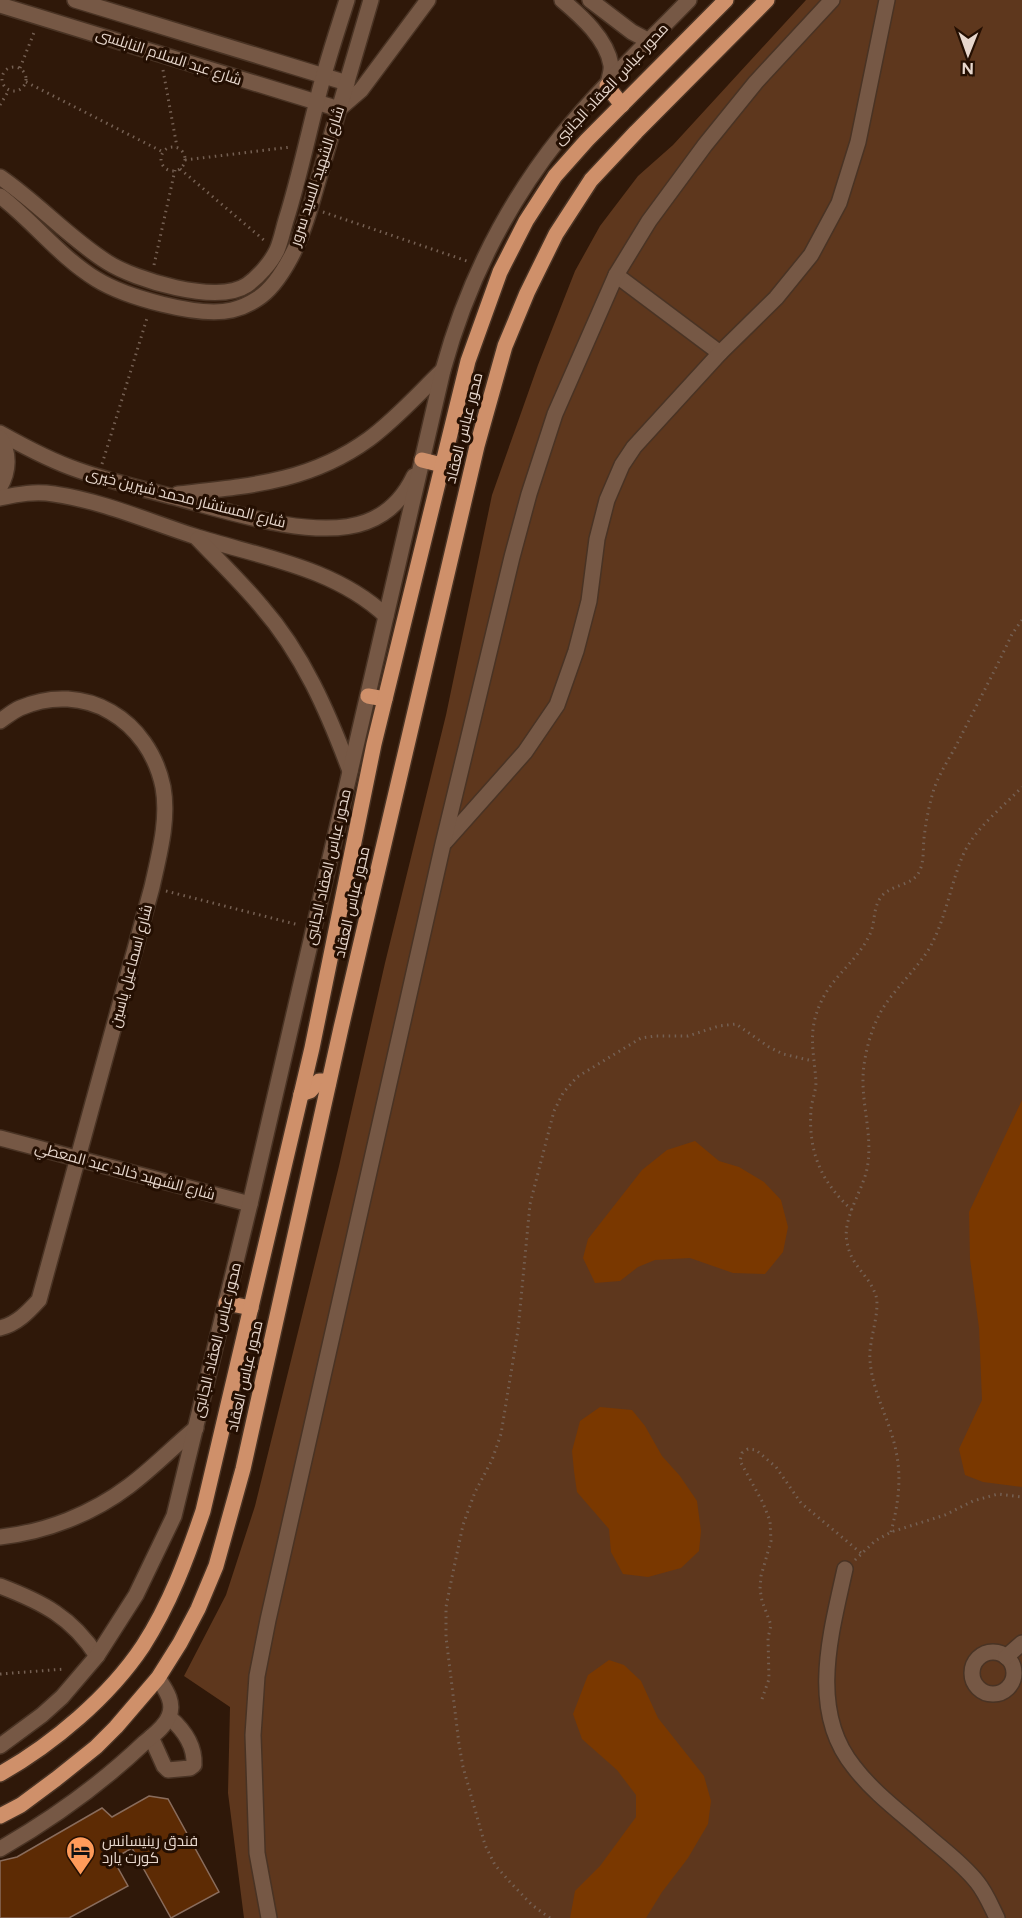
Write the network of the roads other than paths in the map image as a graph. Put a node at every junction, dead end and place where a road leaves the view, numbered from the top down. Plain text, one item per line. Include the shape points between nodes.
1 (75, 0) edge
2 (346, 0) edge
3 (371, 0) edge
4 (428, 0) edge
5 (562, 0) edge
6 (689, 0) edge
7 (726, 0) edge
8 (768, 0) edge
9 (832, 0) edge
10 (887, 0) edge
11 (592, 1) edge
12 (0, 5) edge
13 (581, 16) junction
14 (649, 41) junction
15 (324, 76) junction
16 (346, 83) junction
17 (607, 86) junction
18 (316, 103) junction
19 (622, 105) junction
20 (339, 109) junction
21 (0, 177) edge
22 (0, 196) edge
23 (616, 275) junction
24 (720, 353) junction
25 (443, 370) junction
26 (0, 433) edge
27 (0, 438) edge
28 (422, 460) junction
29 (442, 465) junction
30 (0, 487) edge
31 (168, 496) junction
32 (0, 498) edge
33 (196, 536) junction
34 (386, 616) junction
35 (368, 696) junction
36 (385, 699) junction
37 (0, 721) edge
38 (350, 771) junction
39 (443, 844) junction
40 (318, 1017) junction
41 (341, 1028) junction
42 (328, 1085) junction
43 (301, 1094) junction
44 (0, 1138) edge
45 (78, 1158) junction
46 (250, 1204) junction
47 (226, 1303) junction
48 (251, 1308) junction
49 (0, 1328) edge
50 (196, 1428) junction
51 (0, 1537) edge
52 (845, 1569) road end
53 (0, 1586) edge
54 (1022, 1643) edge
55 (1006, 1656) junction
56 (93, 1661) junction
57 (158, 1678) junction
58 (1017, 1687) edge
59 (169, 1717) junction
60 (151, 1737) junction
61 (0, 1746) edge
62 (0, 1774) edge
63 (0, 1816) edge
64 (0, 1849) edge
65 (269, 1918) edge
66 (998, 1918) edge

1 - 15 street, شارع عبد السلام النابلسى
2 - 15 street, شارع الشهيد السيد سرور
3 - 16 street, شارع الشهيد السيد سرور
4 - 20 street via 361,90
5 - 13 street
6 - 14 street, محور عباس العقاد الجانبى
7 - 19 main road, محور عباس العقاد
8 - 41 main road, محور عباس العقاد via 591,180 556,234 527,293 505,346 477,446
9 - 23 street via 756,82 705,145 649,221
10 - 24 street via 858,142 839,203 812,255 776,298
11 - 13 street
11 - 14 street via 632,33
12 - 18 street, شارع عبد السلام النابلسى
13 - 17 street via 604,47 611,65
14 - 17 street, محور عباس العقاد الجانبى
15 - 16 street, شارع عبد السلام النابلسى
15 - 18 street, شارع الشهيد السيد سرور
16 - 20 street, شارع الشهيد السيد سرور
17 - 19 main road
17 - 25 street, محور عباس العقاد الجانبى via 537,167 498,232 481,265
18 - 20 street, شارع عبد السلام النابلسى
18 - 21 street, شارع الشهيد السيد سرور via 277,250 246,286 224,293 203,293 151,280 108,263
19 - 29 main road, محور عباس العقاد via 555,176 500,272 468,361
20 - 22 street, شارع الشهيد السيد سرور via 292,255 278,279 259,299 232,310 202,312 117,290 72,262
23 - 24 street
23 - 39 street via 555,414 529,494
24 - 39 street via 622,465 607,500 597,539 589,601 557,705 525,752
25 - 28 street, محور عباس العقاد الجانبى
25 - 31 street via 371,438 322,467 251,485
26 - 31 street, شارع المستشار محمد شيرين خيرى via 54,461
27 - 30 street via 7,454 7,468
28 - 29 main road
28 - 31 street, شارع المستشار محمد شيرين خيرى via 410,486 393,507 366,523 336,528 304,527 250,517
28 - 34 street, محور عباس العقاد الجانبى
29 - 36 main road, محور عباس العقاد
32 - 33 street, شارع المستشار محمد شيرين خيرى via 26,492 80,499
33 - 34 street, شارع المستشار محمد شيرين خيرى via 298,565 353,591
33 - 38 street via 262,607 290,644 334,726
34 - 35 street, محور عباس العقاد الجانبى
35 - 36 main road
35 - 38 street, محور عباس العقاد الجانبى
36 - 40 main road, محور عباس العقاد
37 - 45 street, شارع اسماعيل ياسين via 45,700 73,700 99,706 123,719 143,739 156,763 163,789 163,838 152,887
38 - 46 street, محور عباس العقاد الجانبى
39 - 65 street via 257,1676 253,1784 257,1853
40 - 41 main road via 326,1030
40 - 43 main road, محور عباس العقاد
41 - 42 main road, محور عباس العقاد
42 - 43 main road via 319,1081
42 - 57 main road, محور عباس العقاد via 225,1538 198,1610
43 - 48 main road, محور عباس العقاد
44 - 45 street, شارع الشهيد خالد عبد المعطي
45 - 46 street, شارع الشهيد خالد عبد المعطي
45 - 49 street, شارع اسماعيل ياسين via 39,1300 25,1316
46 - 47 street, محور عباس العقاد الجانبى
47 - 48 main road
47 - 50 street, محور عباس العقاد الجانبى
48 - 62 main road, محور عباس العقاد via 203,1511 166,1604 143,1646 87,1710 50,1742
50 - 51 street via 128,1486 96,1507 51,1526
50 - 56 street, محور عباس العقاد الجانبى via 174,1516 136,1594
52 - 66 street via 828,1647 827,1691 839,1746 882,1797 966,1869
53 - 56 street via 34,1599 60,1615 82,1636
54 - 55 street
55 - 58 street via 1014,1668
55 - 58 street via 992,1653 979,1658 974,1664 973,1678 987,1693
56 - 61 street, محور عباس العقاد الجانبى via 62,1697
57 - 59 street via 171,1705
57 - 63 main road, محور عباس العقاد via 96,1747
59 - 60 street
59 - 60 street via 186,1735 194,1765 168,1770
60 - 64 street via 84,1796

